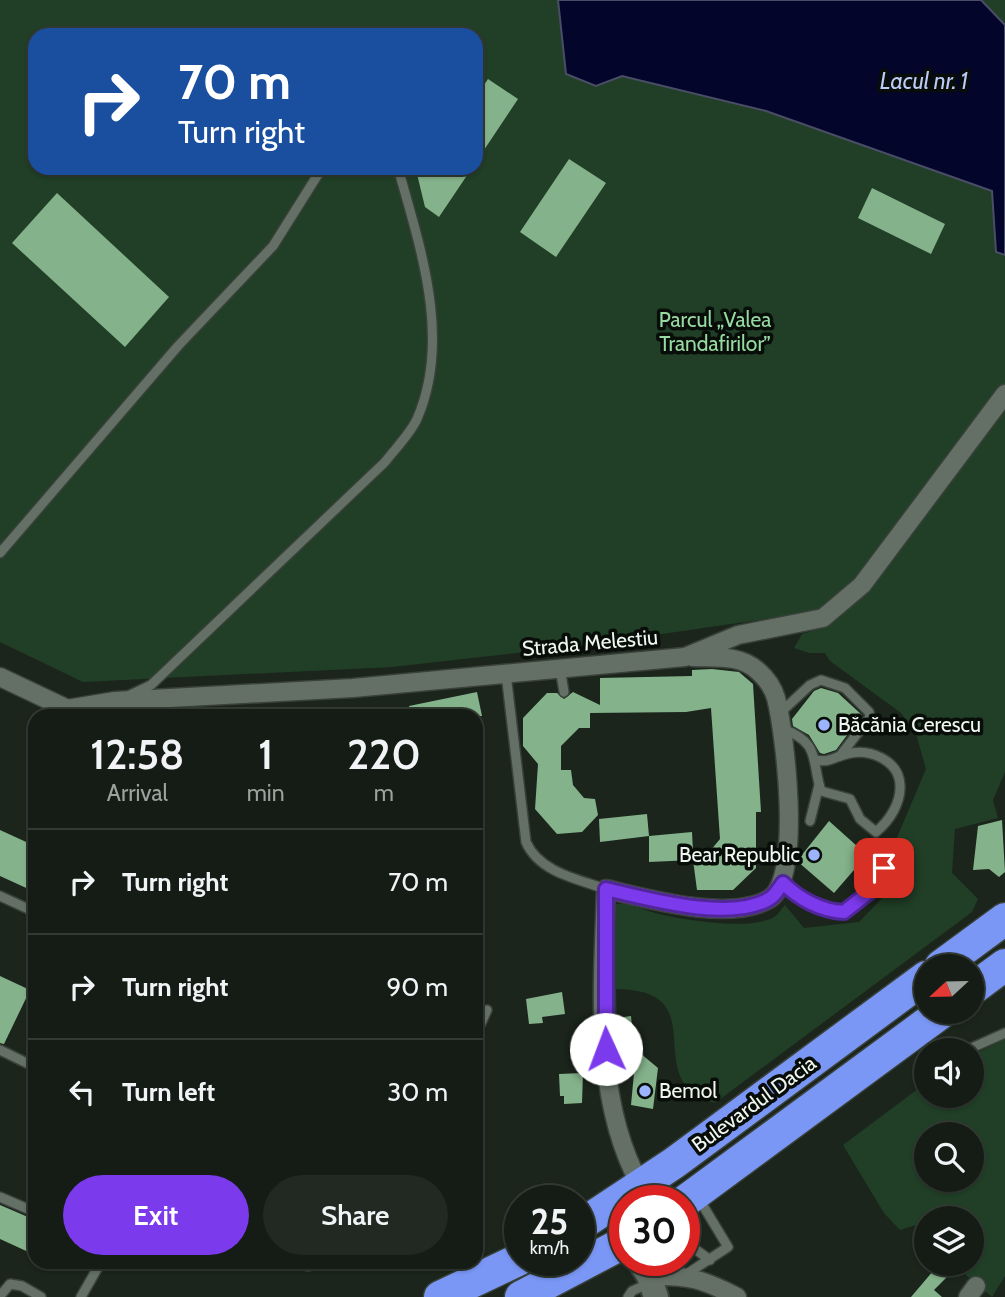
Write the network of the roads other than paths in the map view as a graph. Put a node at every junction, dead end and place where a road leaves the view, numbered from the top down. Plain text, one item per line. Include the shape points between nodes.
1 (318, 175) edge
2 (400, 175) edge
3 (1005, 394) edge
4 (0, 553) edge
5 (685, 657) junction
6 (560, 668) junction
7 (506, 674) junction
8 (0, 677) edge
9 (564, 692) dead end
10 (115, 701) junction
11 (68, 709) edge
12 (85, 709) edge
13 (780, 721) junction
14 (840, 756) junction
15 (816, 760) junction
16 (819, 784) junction
17 (810, 821) dead end
18 (884, 868) dead end
19 (783, 883) junction
20 (606, 889) junction
21 (0, 896) edge
22 (28, 909) edge
23 (1005, 919) edge
24 (957, 954) edge
25 (1003, 967) edge
26 (984, 981) edge
27 (914, 986) edge
28 (487, 1010) dead end
29 (483, 1019) edge
30 (926, 1024) edge
31 (1005, 1033) edge
32 (984, 1042) edge
33 (0, 1050) edge
34 (28, 1061) edge
35 (640, 1185) edge
36 (642, 1185) edge
37 (700, 1190) edge
38 (0, 1197) edge
39 (28, 1209) edge
40 (700, 1211) edge
41 (609, 1250) edge
42 (700, 1253) edge
43 (710, 1261) junction
44 (504, 1267) edge
45 (700, 1267) edge
46 (97, 1269) edge
47 (676, 1276) edge
48 (689, 1276) edge
49 (649, 1279) edge
50 (0, 1296) edge
51 (41, 1297) edge
52 (81, 1297) edge
53 (440, 1297) edge
54 (521, 1297) edge
55 (628, 1297) edge
56 (737, 1297) edge

1 - 4 lane via 273,246 178,346
2 - 10 lane via 426,277 433,344 429,382 416,421 385,462 151,685
3 - 5 street, Strada Melestiu via 862,585 823,618 738,635
5 - 6 street, Strada Melestiu
5 - 13 street via 747,663 768,682
6 - 7 street, Strada Melestiu
6 - 9 lane
7 - 10 street, Strada Melestiu
7 - 20 lane via 526,842 532,856 546,867
8 - 11 street, Strada Melestiu
10 - 12 street, Strada Melestiu
13 - 14 lane via 810,685 821,680 845,688 870,717
13 - 15 lane via 811,747
13 - 19 street via 790,843
14 - 15 lane via 828,763
14 - 16 lane via 856,752 876,756 898,772 900,793 891,815 872,831 849,799 821,791
15 - 16 lane
16 - 17 lane
18 - 19 lane via 868,893 844,912 819,907
19 - 20 street via 771,899 748,907 716,909
20 - 35 street via 606,1049 621,1136
21 - 22 lane
23 - 24 highway
25 - 26 highway
27 - 36 highway, Bulevardul Dacia
28 - 29 lane
30 - 37 highway, Bulevardul Dacia
31 - 32 lane
33 - 34 lane
38 - 39 lane
40 - 43 lane via 728,1247
41 - 54 highway
42 - 43 lane
43 - 45 lane
44 - 53 highway
46 - 52 lane
47 - 49 street
48 - 56 street
49 - 55 lane
50 - 51 lane via 10,1284 16,1284

